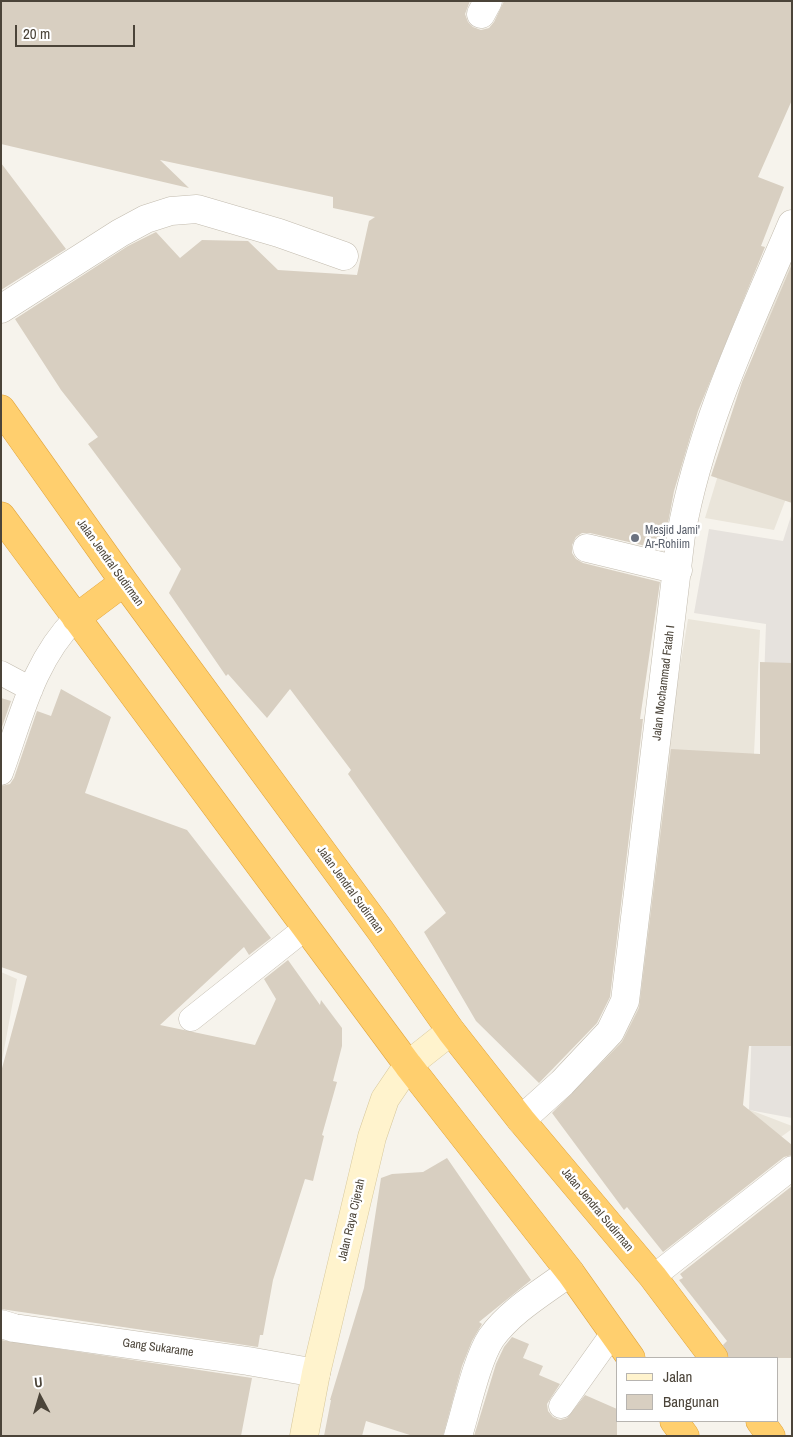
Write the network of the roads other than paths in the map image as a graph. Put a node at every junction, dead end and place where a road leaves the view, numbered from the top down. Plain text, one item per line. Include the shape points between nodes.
1 (792, 224) edge
2 (344, 256) dead end
3 (1, 309) edge
4 (1, 409) edge
5 (1, 516) edge
6 (587, 548) dead end
7 (678, 570) junction
8 (124, 582) junction
9 (76, 618) junction
10 (1, 673) edge
11 (31, 689) junction
12 (1, 773) edge
13 (306, 927) junction
14 (191, 1019) dead end
15 (451, 1031) junction
16 (408, 1065) junction
17 (521, 1120) junction
18 (792, 1168) edge
19 (570, 1272) junction
20 (653, 1277) junction
21 (1, 1324) edge
22 (613, 1333) junction
23 (630, 1357) edge
24 (713, 1357) edge
25 (316, 1373) junction
26 (561, 1406) dead end
27 (761, 1422) edge
28 (304, 1436) edge
29 (458, 1436) edge
30 (771, 1436) edge

1 - 7 street, Jalan Mochammad Fatah I via 731,365 689,488
2 - 3 street via 279,232 197,209 171,211 146,219 120,233
4 - 8 highway, Jalan Jendral Sudirman
5 - 9 highway
6 - 7 street
7 - 17 street, Jalan Mochammad Fatah I via 625,1001 610,1032 562,1083
8 - 9 highway
8 - 15 highway, Jalan Jendral Sudirman
9 - 11 lane via 44,657
9 - 13 highway
10 - 11 lane
11 - 12 lane
13 - 14 lane
13 - 16 highway
15 - 16 main road, Jalan Raya Cijerah
15 - 17 highway, Jalan Jendral Sudirman
16 - 19 highway
16 - 25 main road, Jalan Raya Cijerah via 385,1099 372,1136
17 - 20 highway, Jalan Jendral Sudirman
18 - 20 lane
19 - 22 highway
19 - 29 street via 510,1317 490,1339
20 - 24 highway, Jalan Jendral Sudirman
21 - 25 street, Gang Sukarame
22 - 23 highway
22 - 26 lane
25 - 28 main road, Jalan Raya Cijerah
27 - 30 highway

